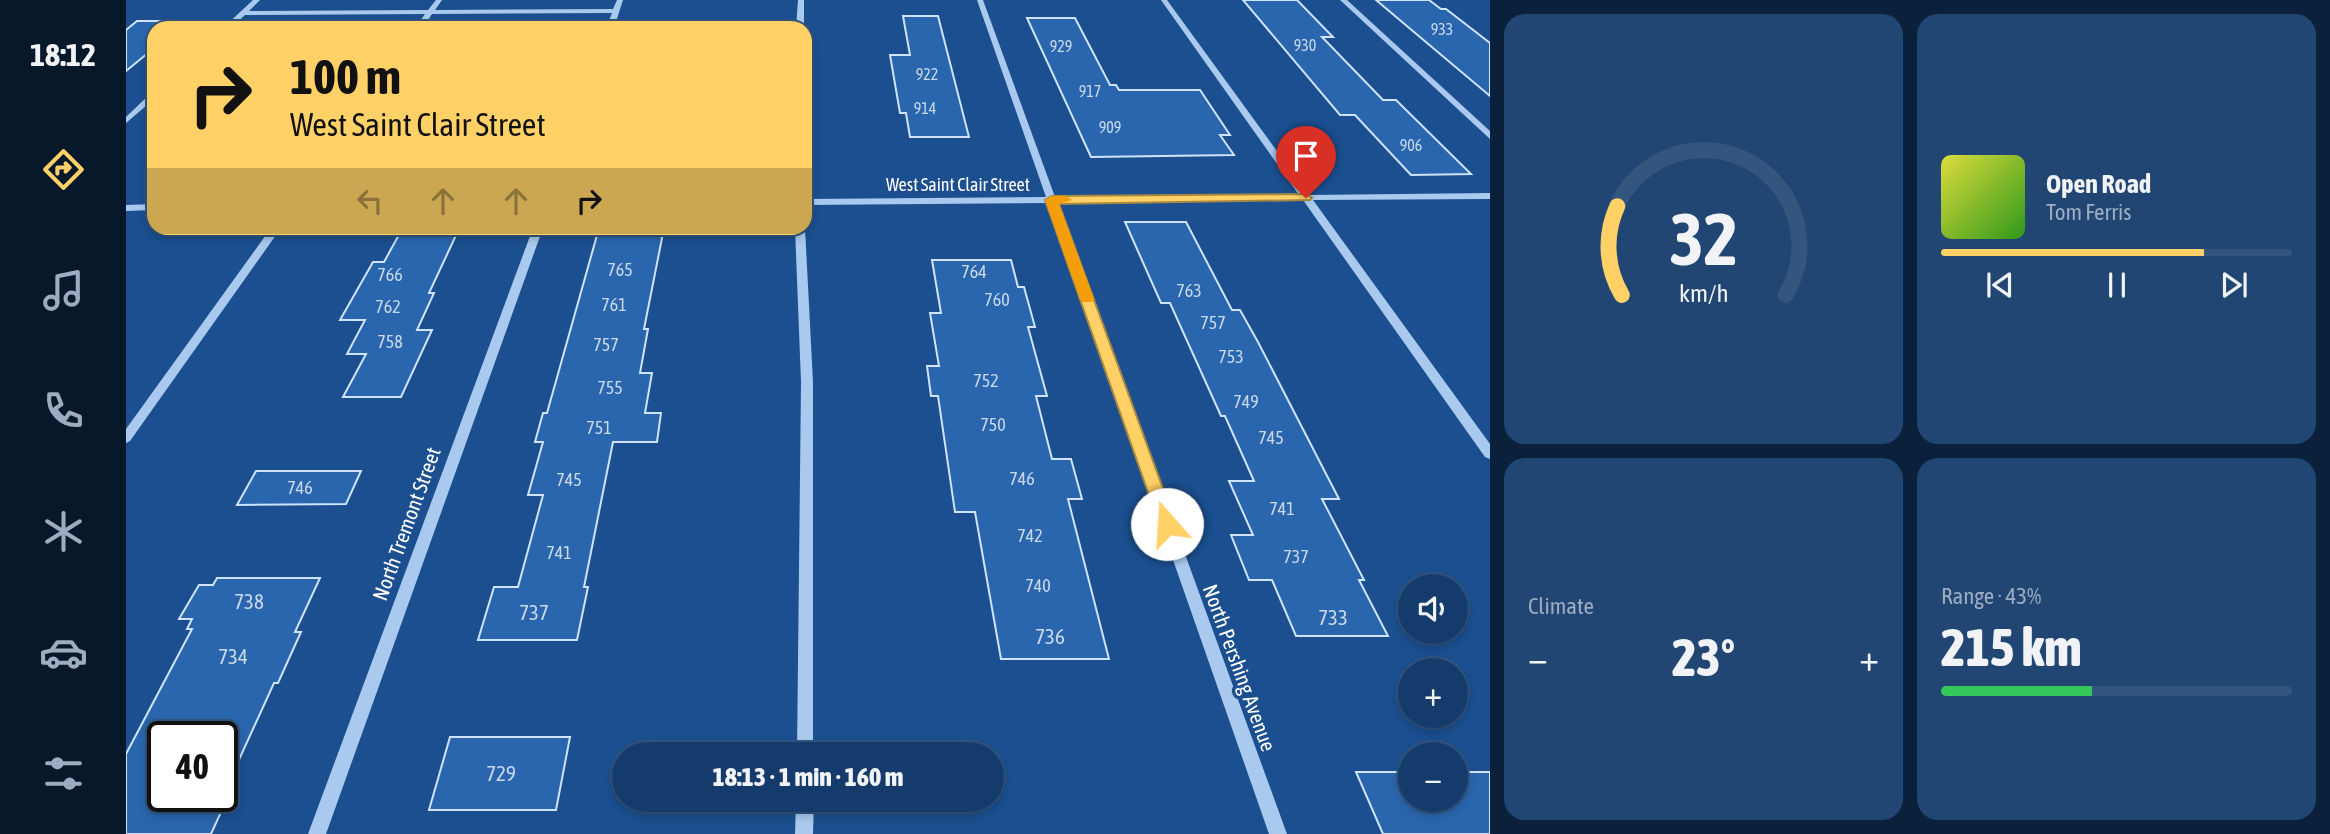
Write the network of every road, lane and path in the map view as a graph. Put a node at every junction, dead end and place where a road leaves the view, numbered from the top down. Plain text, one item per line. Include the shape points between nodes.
1 (257, 0) edge
2 (439, 0) edge
3 (620, 0) edge
4 (801, 0) edge
5 (980, 0) edge
6 (1164, 0) edge
7 (1343, 0) edge
8 (617, 11) junction
9 (430, 12) junction
10 (243, 13) junction
11 (234, 21) edge
12 (424, 21) edge
13 (613, 21) edge
14 (800, 21) edge
15 (147, 102) edge
16 (126, 121) edge
17 (1490, 136) edge
18 (1490, 196) edge
19 (1306, 198) junction
20 (1052, 200) junction
21 (812, 202) edge
22 (147, 207) edge
23 (126, 208) edge
24 (271, 235) edge
25 (535, 235) edge
26 (800, 235) edge
27 (126, 438) edge
28 (1490, 454) edge
29 (805, 742) edge
30 (805, 812) edge
31 (317, 834) edge
32 (804, 834) edge
33 (1278, 834) edge

1 - 10 street
2 - 9 street
3 - 8 street
4 - 14 street
5 - 20 street, North Pershing Avenue
6 - 19 street
7 - 17 street
8 - 9 street
8 - 13 street
9 - 10 street
9 - 12 street
10 - 11 street
15 - 16 street
18 - 19 street, West Saint Clair Street
19 - 20 street, West Saint Clair Street
19 - 28 street
20 - 21 street, West Saint Clair Street
20 - 33 street, North Pershing Avenue
22 - 23 street
24 - 27 street
25 - 31 street, North Tremont Street
26 - 29 street via 807,382
30 - 32 street

